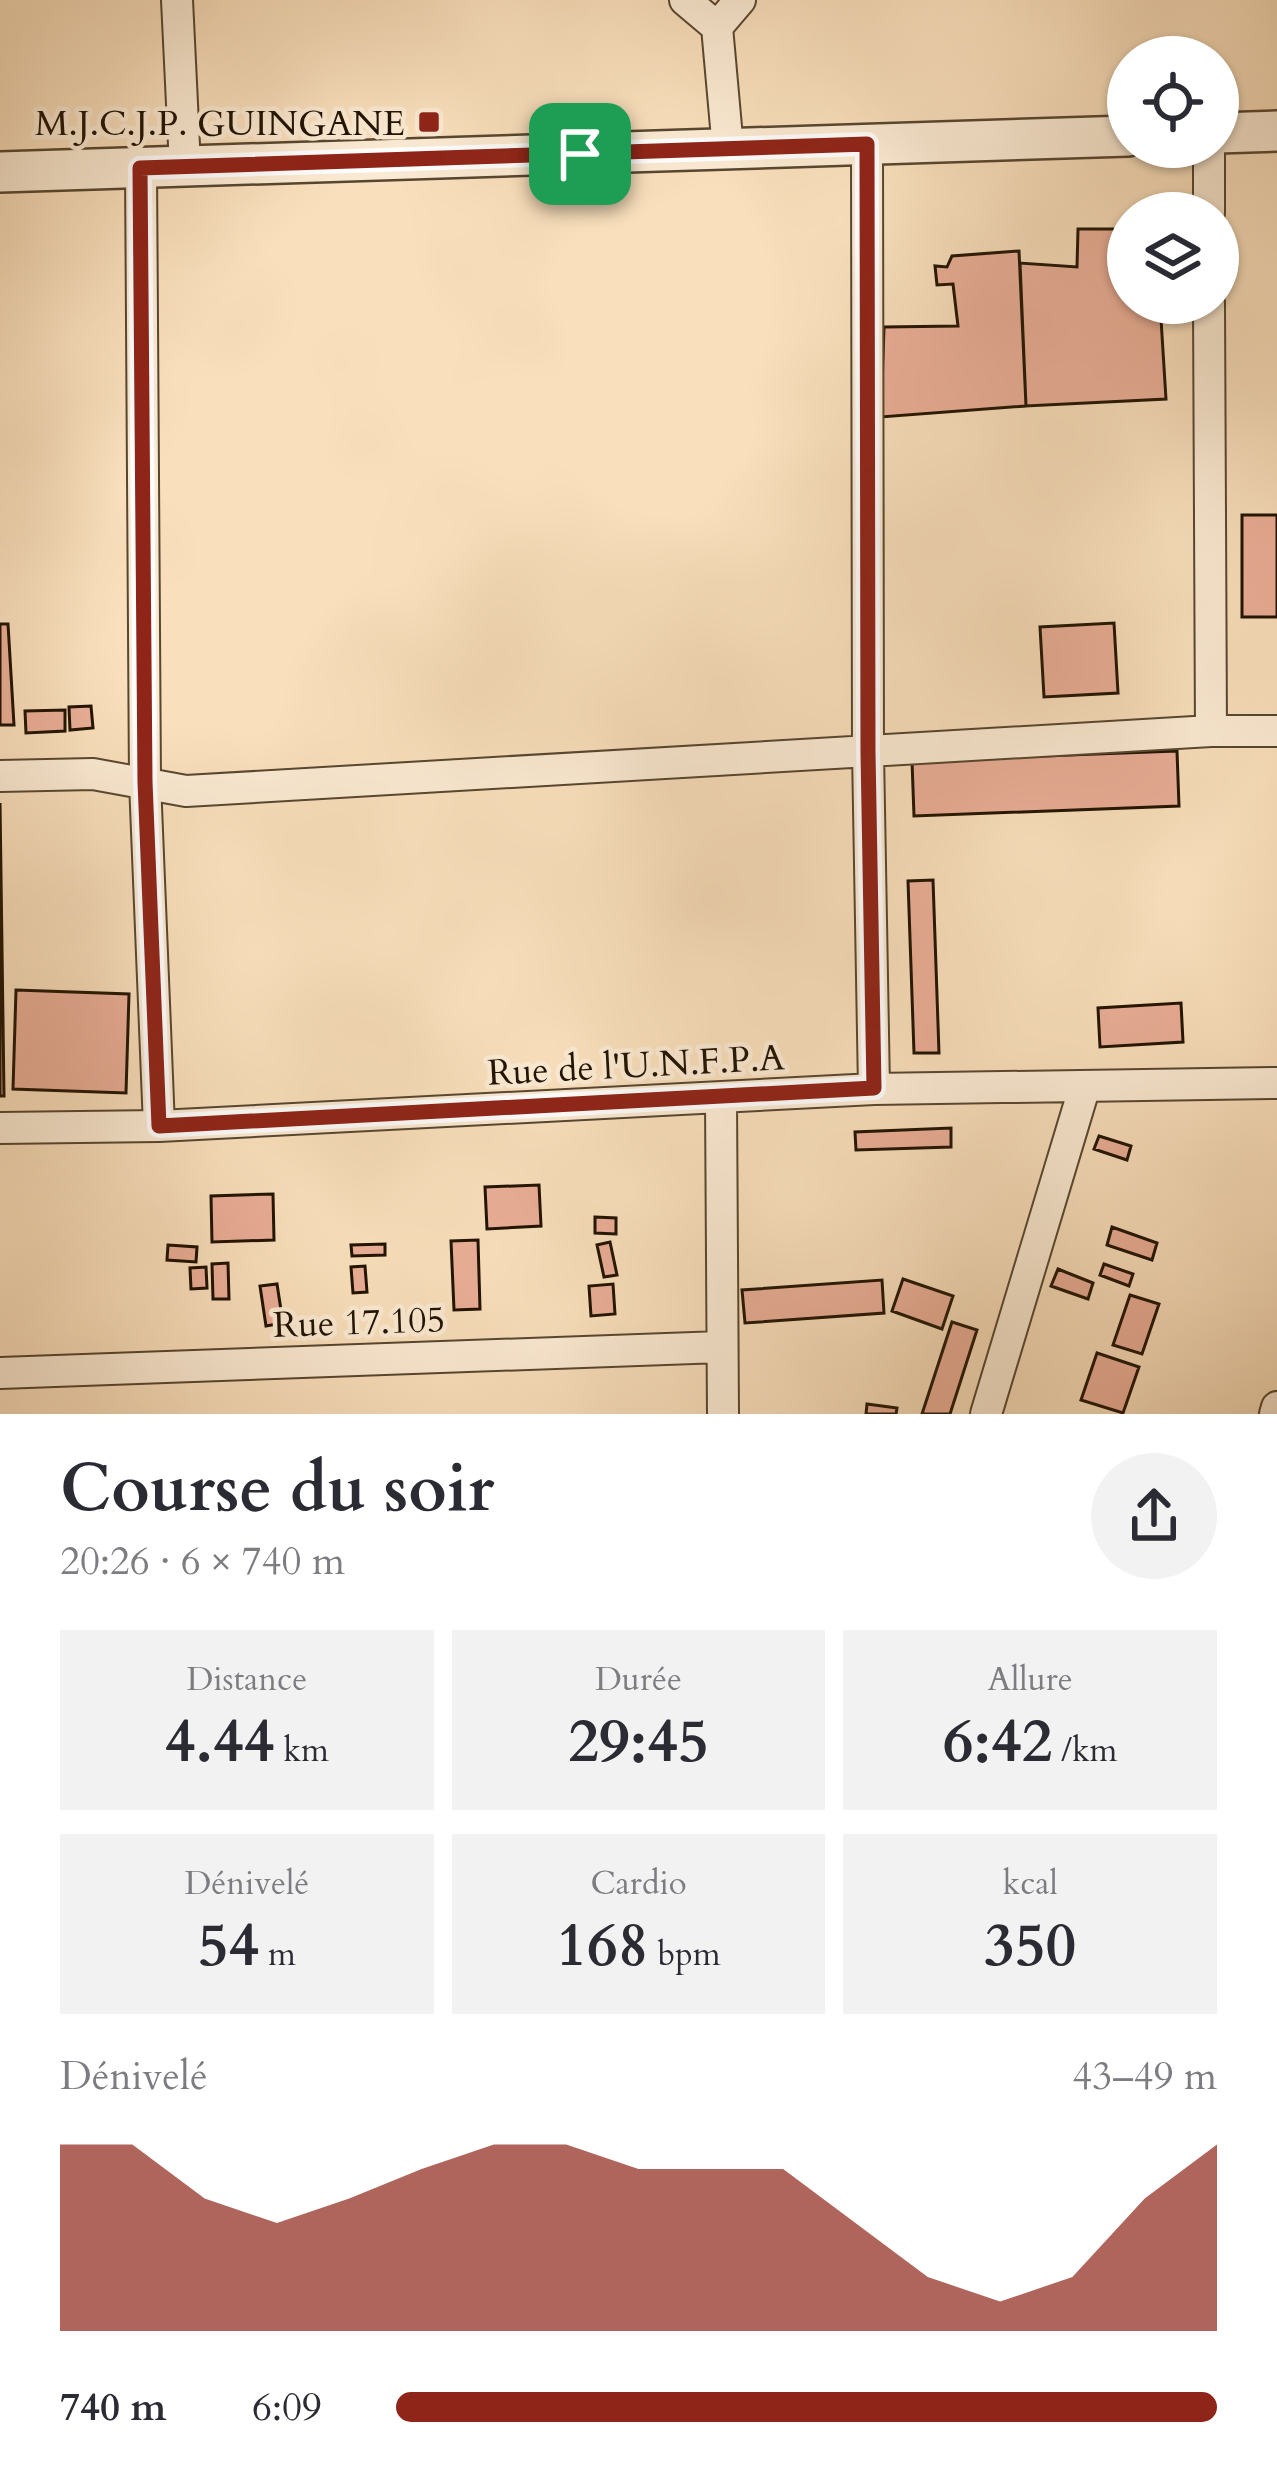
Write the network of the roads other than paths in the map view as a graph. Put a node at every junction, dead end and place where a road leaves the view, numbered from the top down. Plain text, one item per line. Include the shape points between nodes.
1 (177, 0) edge
2 (685, 0) edge
3 (740, 0) edge
4 (717, 27) junction
5 (1277, 131) edge
6 (1239, 132) edge
7 (1107, 137) edge
8 (867, 144) junction
9 (728, 149) junction
10 (185, 166) junction
11 (140, 168) junction
12 (0, 172) edge
13 (1209, 324) edge
14 (1211, 731) junction
15 (1277, 731) edge
16 (868, 752) junction
17 (0, 776) edge
18 (145, 782) junction
19 (1277, 1083) edge
20 (874, 1088) junction
21 (1084, 1089) junction
22 (722, 1100) junction
23 (159, 1126) junction
24 (0, 1128) edge
25 (721, 1347) junction
26 (0, 1373) edge
27 (723, 1414) edge
28 (986, 1414) edge

1 - 10 street
2 - 4 street
3 - 4 street
4 - 9 street
5 - 6 street
7 - 8 street
8 - 9 street
8 - 16 street
9 - 10 street
10 - 11 street
11 - 12 street
11 - 18 street
13 - 14 street
14 - 15 street
14 - 16 street
16 - 18 street via 186,791
16 - 20 street
17 - 18 street
18 - 23 street
19 - 21 street, Rue de l'U.N.F.P.A
20 - 21 street, Rue de l'U.N.F.P.A
20 - 22 street, Rue de l'U.N.F.P.A
21 - 28 street
22 - 23 street, Rue de l'U.N.F.P.A
22 - 25 street
23 - 24 street, Rue de l'U.N.F.P.A
25 - 26 street, Rue 17.105
25 - 27 street

